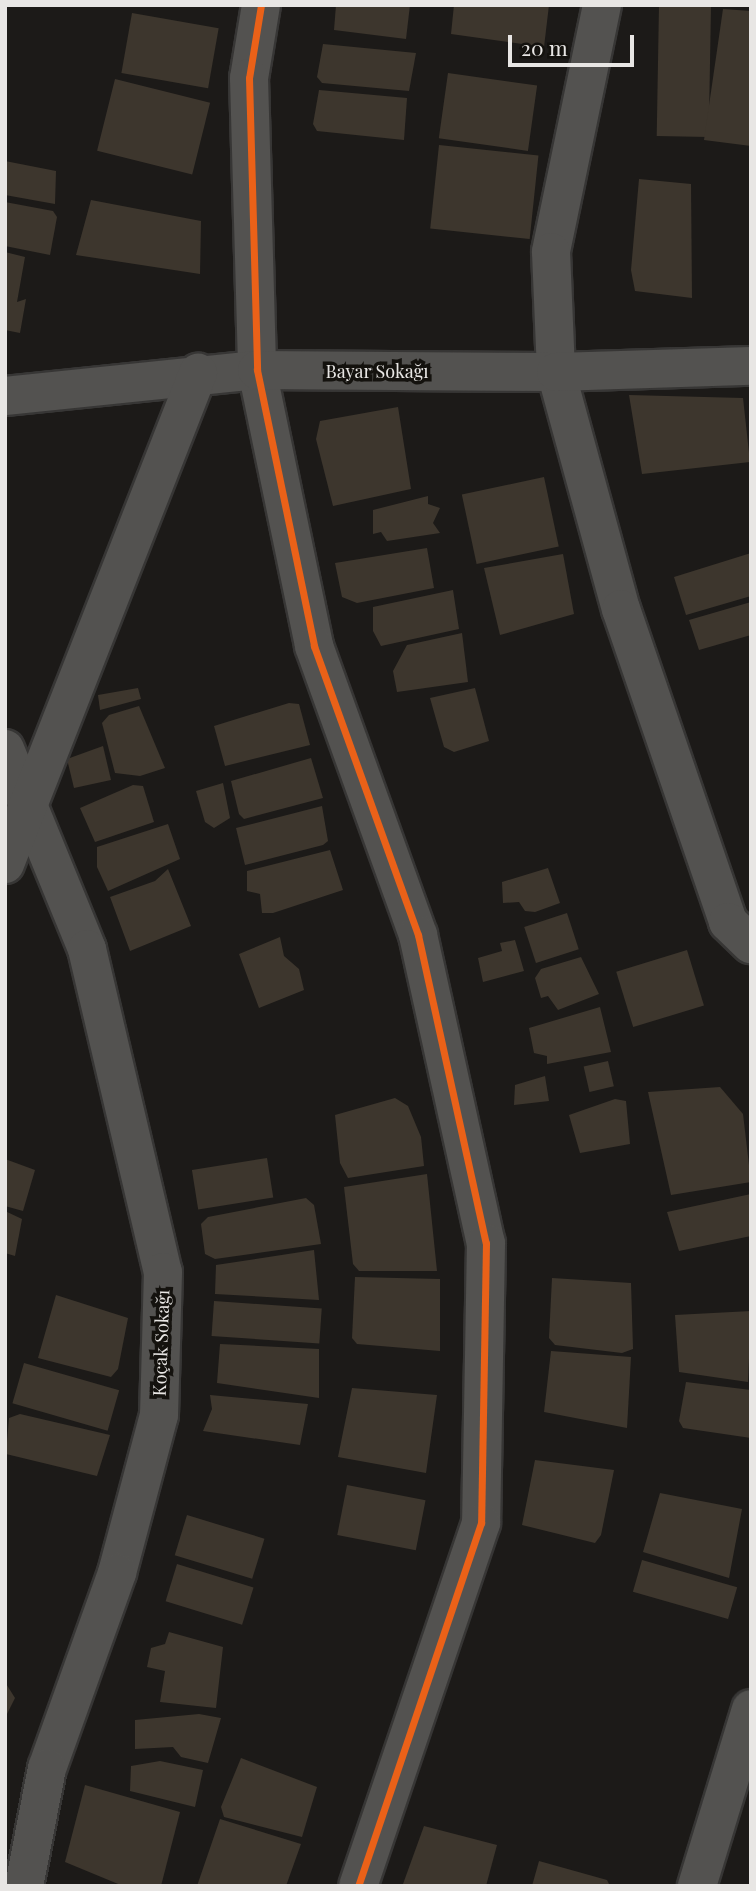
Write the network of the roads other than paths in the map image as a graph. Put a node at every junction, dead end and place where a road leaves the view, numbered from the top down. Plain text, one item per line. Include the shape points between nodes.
1 (261, 5) edge
2 (602, 5) edge
3 (751, 366) edge
4 (257, 370) junction
5 (556, 372) junction
6 (198, 373) junction
7 (5, 397) edge
8 (5, 749) edge
9 (30, 800) junction
10 (5, 864) edge
11 (739, 933) edge
12 (751, 968) edge
13 (751, 1709) edge
14 (24, 1886) edge
15 (358, 1886) edge
16 (697, 1886) edge

1 - 4 street via 250,78
2 - 5 street via 551,252
3 - 5 street, Bayar Sokağı
4 - 5 street, Bayar Sokağı
4 - 6 street, Bayar Sokağı
4 - 15 street via 314,646 418,936 486,1243 481,1523
5 - 11 street via 621,609
6 - 7 street, Bayar Sokağı
6 - 9 street
8 - 9 street, Koçak Sokağı
9 - 10 street
9 - 14 street, Koçak Sokağı via 87,949 163,1272 159,1415 117,1573 47,1768
11 - 12 street
13 - 16 street

